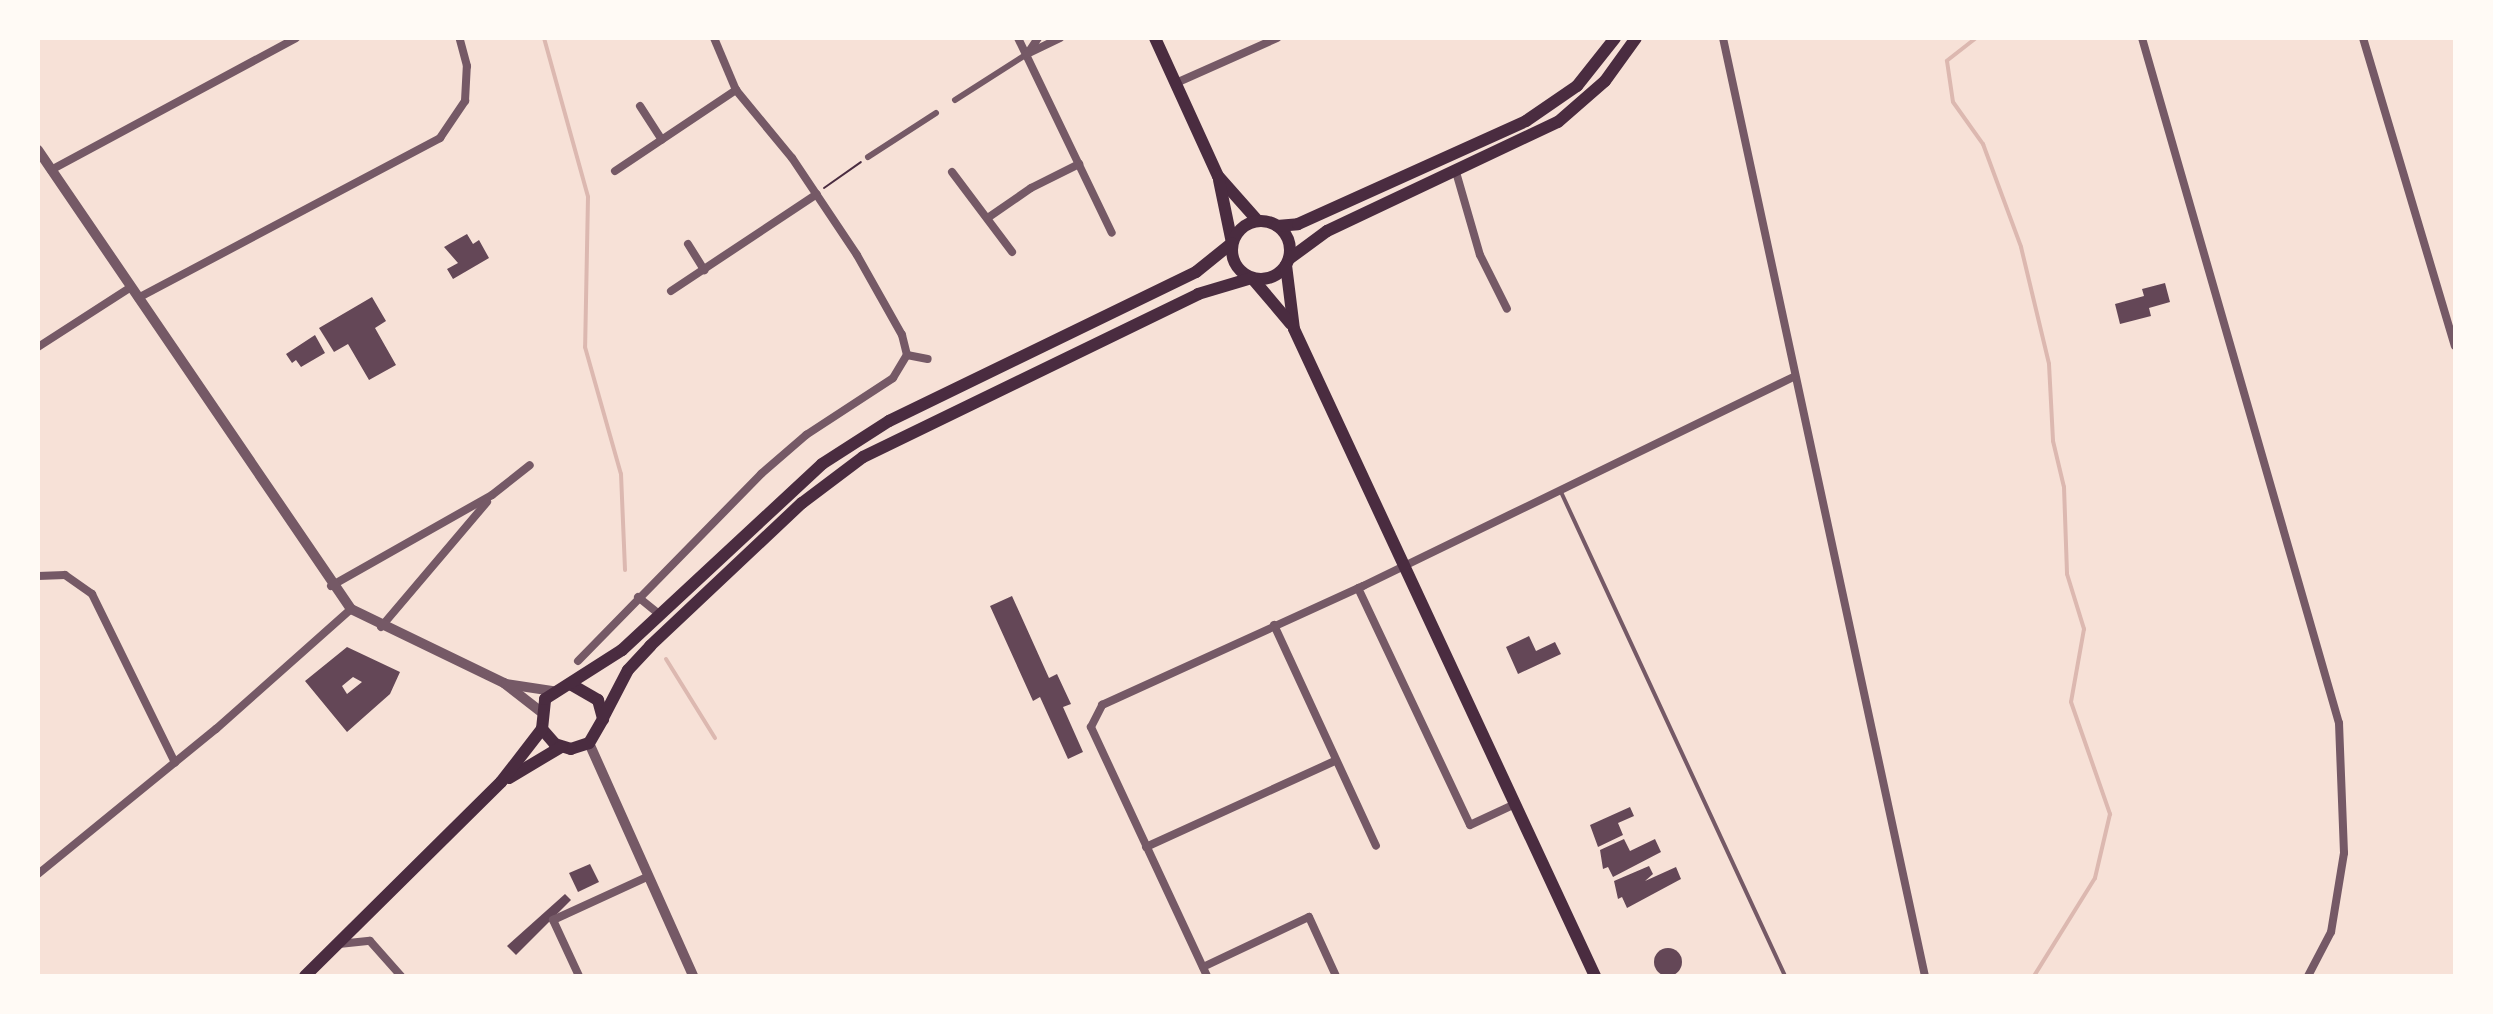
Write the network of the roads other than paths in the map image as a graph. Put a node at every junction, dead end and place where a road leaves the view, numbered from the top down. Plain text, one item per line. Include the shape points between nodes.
1 (296, 38) edge
2 (460, 38) edge
3 (714, 38) edge
4 (1018, 38) edge
5 (1038, 38) edge
6 (1060, 38) edge
7 (1155, 38) edge
8 (1277, 38) edge
9 (1615, 38) edge
10 (1636, 38) edge
11 (1723, 38) edge
12 (2142, 38) edge
13 (2363, 38) edge
14 (1027, 54) junction
15 (1176, 83) junction
16 (736, 90) junction
17 (955, 100) dead end
18 (640, 106) dead end
19 (936, 113) dead end
20 (662, 140) junction
21 (38, 150) edge
22 (868, 157) road end
23 (1079, 164) junction
24 (51, 170) junction
25 (615, 171) dead end
26 (952, 172) dead end
27 (1456, 172) junction
28 (1218, 176) junction
29 (817, 194) junction
30 (989, 217) junction
31 (1258, 221) junction
32 (1277, 226) junction
33 (1112, 233) dead end
34 (1232, 243) junction
35 (688, 244) dead end
36 (1012, 252) dead end
37 (1287, 262) junction
38 (704, 270) junction
39 (1252, 278) junction
40 (131, 287) junction
41 (671, 291) dead end
42 (138, 298) junction
43 (1507, 309) dead end
44 (1293, 327) junction
45 (2455, 346) edge
46 (38, 347) edge
47 (907, 355) junction
48 (928, 359) dead end
49 (1794, 377) junction
50 (530, 465) dead end
51 (1560, 489) junction
52 (492, 495) junction
53 (1404, 564) junction
54 (38, 576) edge
55 (331, 586) junction
56 (1358, 588) junction
57 (638, 597) junction
58 (351, 609) junction
59 (660, 615) junction
60 (1274, 625) junction
61 (381, 627) junction
62 (578, 661) dead end
63 (504, 683) junction
64 (572, 685) junction
65 (553, 691) junction
66 (540, 711) junction
67 (603, 719) junction
68 (542, 729) junction
69 (589, 743) junction
70 (561, 747) junction
71 (1335, 761) junction
72 (175, 763) junction
73 (501, 782) junction
74 (1515, 804) junction
75 (1376, 846) dead end
76 (1146, 847) junction
77 (38, 874) edge
78 (647, 877) junction
79 (338, 944) junction
80 (1205, 972) edge
81 (305, 976) edge
82 (401, 976) edge
83 (579, 976) edge
84 (693, 976) edge
85 (1336, 976) edge
86 (1595, 976) edge
87 (1785, 976) edge
88 (1925, 976) edge
89 (2308, 976) edge

1 - 24 street
2 - 42 street via 467,66 465,101 440,138
3 - 16 street
4 - 14 street
5 - 14 street
6 - 14 street
7 - 15 main road
8 - 15 street
9 - 32 main road via 1577,86 1526,121 1298,224
10 - 27 main road via 1577,107 1533,136
11 - 49 street
12 - 89 street via 2339,723 2344,853 2331,932
13 - 45 street
14 - 17 street
14 - 23 street
15 - 28 main road
16 - 20 street
16 - 29 street
18 - 20 street
19 - 22 street
20 - 25 street
21 - 24 street
23 - 30 street
23 - 33 street
24 - 40 street
26 - 30 street
27 - 37 main road via 1327,231
27 - 43 street via 1472,212 1480,255
28 - 31 main road
28 - 34 main road
29 - 38 street
29 - 47 street via 883,299
30 - 36 street
31 - 32 main road
31 - 34 main road via 1242,228
32 - 37 main road via 1288,241
34 - 39 main road via 1238,268
34 - 59 main road via 1196,272 851,444 794,487
35 - 38 street
37 - 39 main road via 1275,276
37 - 44 main road
38 - 41 street
39 - 44 main road
39 - 67 main road via 1198,294 935,417 863,457 802,503 650,646 628,670
40 - 42 street
40 - 46 street
42 - 55 street
44 - 53 main road
47 - 48 street
47 - 57 street via 893,378 772,464
49 - 51 street
49 - 88 street
50 - 52 street
51 - 53 street
51 - 87 lane
52 - 55 street
52 - 61 street
53 - 56 street
53 - 74 main road
54 - 72 street via 65,575 92,594
55 - 58 street
56 - 60 street
56 - 74 street via 1470,825
57 - 59 street
57 - 62 street
58 - 61 street
58 - 72 street
59 - 64 main road
60 - 71 street
60 - 76 street via 1102,705 1091,727
61 - 63 street
63 - 65 street
63 - 66 street
64 - 65 main road
64 - 67 main road via 598,700
65 - 66 main road
66 - 68 main road
67 - 69 main road
68 - 70 main road
68 - 73 main road
69 - 70 main road
69 - 78 street
70 - 73 main road
71 - 75 street
71 - 76 street
72 - 77 street
73 - 79 main road
74 - 86 main road
76 - 80 street
78 - 83 street via 553,920
78 - 84 street
79 - 81 main road
79 - 82 street via 365,939
80 - 85 street via 1309,917

